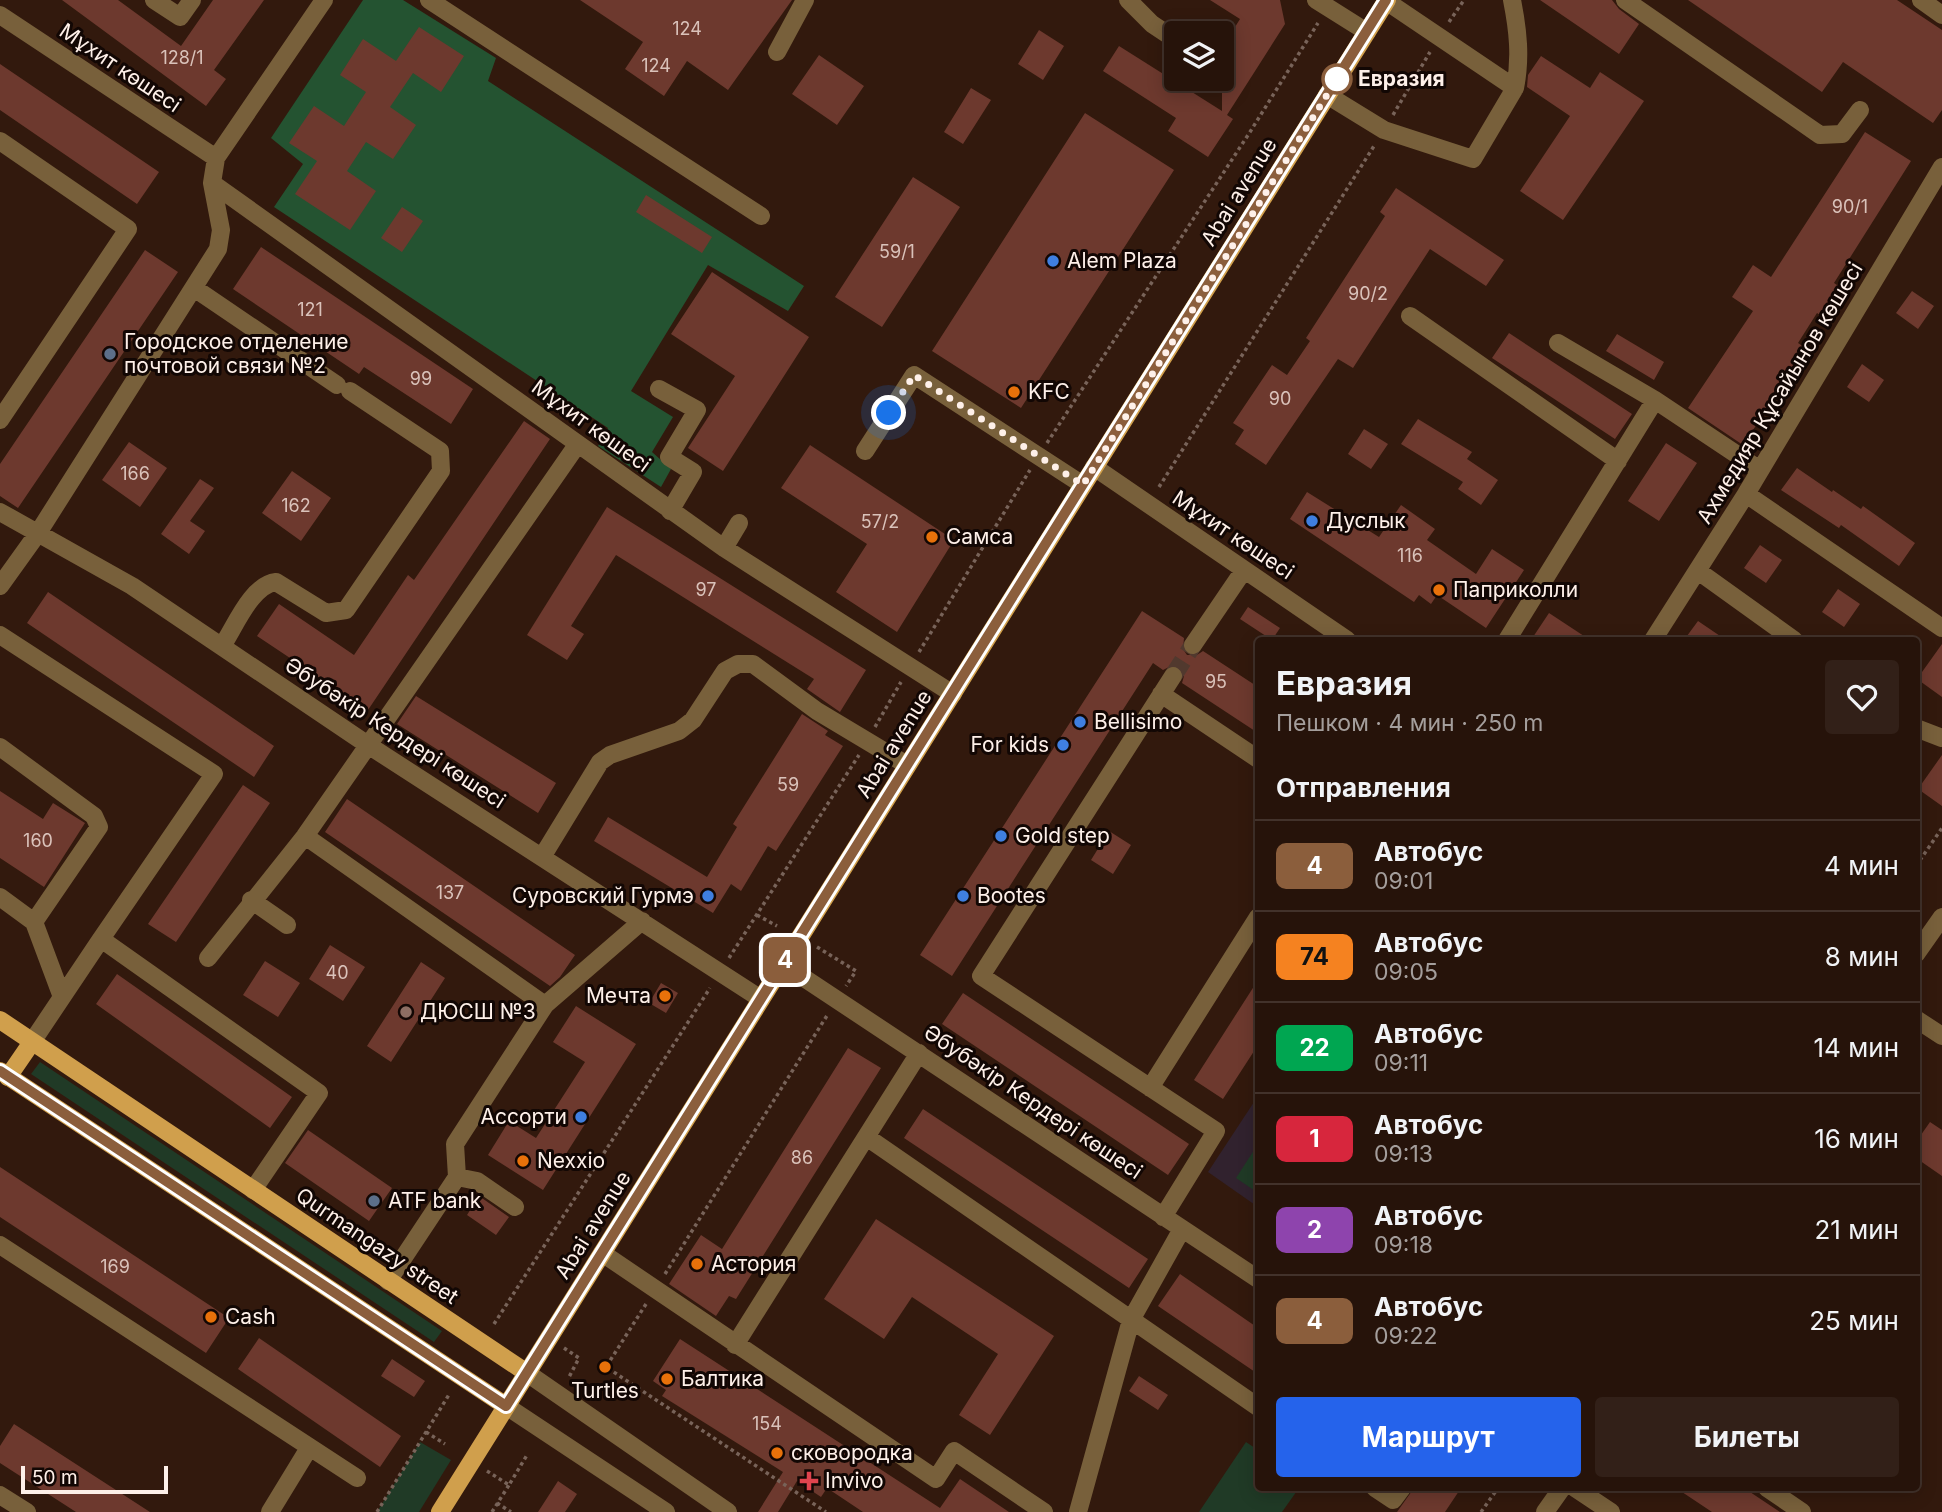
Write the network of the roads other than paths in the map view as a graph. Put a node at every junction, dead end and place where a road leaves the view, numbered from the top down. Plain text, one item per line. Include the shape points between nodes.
1 (154, 0) edge
2 (192, 0) edge
3 (324, 0) edge
4 (805, 0) edge
5 (1128, 0) edge
6 (1316, 0) edge
7 (1512, 0) edge
8 (1625, 0) edge
9 (1921, 0) edge
10 (431, 1) edge
11 (1386, 1) edge
12 (0, 15) edge
13 (1942, 15) edge
14 (1164, 32) edge
15 (1367, 32) junction
16 (777, 52) dead end
17 (1514, 88) junction
18 (1327, 95) junction
19 (1860, 110) dead end
20 (0, 141) edge
21 (216, 158) junction
22 (1942, 167) edge
23 (212, 183) junction
24 (761, 216) dead end
25 (194, 288) junction
26 (1410, 316) dead end
27 (1558, 342) dead end
28 (659, 388) dead end
29 (1655, 400) junction
30 (0, 420) edge
31 (577, 445) junction
32 (865, 451) dead end
33 (1618, 461) junction
34 (1094, 467) junction
35 (1760, 470) junction
36 (1083, 485) junction
37 (1746, 494) junction
38 (670, 511) junction
39 (0, 512) edge
40 (739, 523) dead end
41 (37, 533) junction
42 (724, 548) junction
43 (1244, 570) junction
44 (1699, 571) junction
45 (0, 586) edge
46 (1942, 628) edge
47 (0, 635) edge
48 (1343, 637) edge
49 (1509, 637) edge
50 (1655, 637) edge
51 (1790, 637) edge
52 (1193, 645) tunnel mouth
53 (222, 646) junction
54 (1173, 676) tunnel mouth
55 (953, 694) junction
56 (1161, 694) junction
57 (1920, 729) edge
58 (1942, 737) edge
59 (368, 745) junction
60 (0, 747) edge
61 (1255, 757) edge
62 (907, 765) junction
63 (305, 836) junction
64 (542, 857) junction
65 (0, 897) edge
66 (251, 900) junction
67 (1942, 917) edge
68 (642, 920) junction
69 (34, 922) junction
70 (1255, 922) edge
71 (287, 925) dead end
72 (102, 939) junction
73 (1920, 946) edge
74 (208, 958) dead end
75 (783, 964) junction
76 (62, 997) junction
77 (761, 999) junction
78 (545, 1005) junction
79 (0, 1020) edge
80 (1920, 1022) edge
81 (1942, 1037) edge
82 (33, 1042) junction
83 (919, 1053) junction
84 (4, 1074) edge
85 (1150, 1088) junction
86 (868, 1138) junction
87 (457, 1177) junction
88 (253, 1190) junction
89 (515, 1207) dead end
90 (1163, 1217) junction
91 (1182, 1229) junction
92 (0, 1245) edge
93 (602, 1253) junction
94 (1255, 1277) edge
95 (388, 1281) junction
96 (1130, 1320) junction
97 (735, 1345) junction
98 (527, 1374) junction
99 (1255, 1405) edge
100 (506, 1406) junction
101 (309, 1448) junction
102 (357, 1478) dead end
103 (1560, 1491) edge
104 (1580, 1491) edge
105 (1771, 1491) edge
106 (0, 1495) edge
107 (27, 1512) edge
108 (270, 1512) edge
109 (440, 1512) edge
110 (666, 1512) edge
111 (728, 1512) edge
112 (1044, 1512) edge
113 (1078, 1512) edge
114 (1545, 1512) edge
115 (1611, 1512) edge
116 (1802, 1512) edge

1 - 2 street via 180,18
3 - 21 street
4 - 16 street
5 - 14 street
6 - 15 street
7 - 17 street via 1518,37
8 - 19 street via 1820,135 1842,134
9 - 13 street
10 - 24 street
11 - 15 main road, Abai avenue
11 - 17 street
12 - 21 street, Мұхит көшесі
15 - 18 main road, Abai avenue
17 - 18 street via 1473,159 1384,130
18 - 34 main road, Abai avenue
20 - 30 street via 128,229
21 - 23 street
22 - 35 street, Ахмедияр Құсайынов көшесі
23 - 25 street via 221,230 218,249
23 - 31 street, Мұхит көшесі
25 - 41 street
25 - 53 street via 440,451 441,471 346,610 326,613 276,582 269,583 257,591
26 - 33 street
27 - 29 street
28 - 38 street via 696,410 669,457 693,472
29 - 33 street
29 - 35 street
31 - 38 street, Мұхит көшесі
31 - 59 street
32 - 36 street via 914,375
33 - 49 street
34 - 36 main road, Abai avenue
34 - 43 street, Мұхит көшесі
35 - 37 street, Ахмедияр Құсайынов көшесі
36 - 55 main road, Abai avenue
37 - 44 street, Ахмедияр Құсайынов көшесі
37 - 46 street
38 - 42 street, Мұхит көшесі
39 - 41 street, Әбубәкір Кердері көшесі
40 - 42 street
41 - 45 street
41 - 53 street, Әбубәкір Кердері көшесі via 132,586
42 - 55 street, Мұхит көшесі
43 - 48 street, Мұхит көшесі
43 - 52 street
44 - 50 street, Ахмедияр Құсайынов көшесі
44 - 51 street
47 - 72 street via 214,774
53 - 59 street, Әбубәкір Кердері көшесі
54 - 56 street
55 - 62 main road, Abai avenue
56 - 61 street
56 - 85 street via 981,976
57 - 58 street
59 - 63 street
59 - 64 street, Әбубәкір Кердері көшесі
60 - 69 street via 94,816 99,827
62 - 64 street via 817,711 753,664 738,664 725,671 693,720 679,731 600,762
62 - 75 main road, Abai avenue
63 - 66 street
63 - 78 street
64 - 68 street, Әбубәкір Кердері көшесі
65 - 69 street
66 - 71 street
66 - 74 street
67 - 73 street
68 - 77 street, Әбубәкір Кердері көшесі
68 - 78 street
69 - 76 street
70 - 85 street
72 - 76 street
72 - 88 street via 319,1093
75 - 77 main road, Abai avenue
75 - 83 street, Әбубәкір Кердері көшесі
76 - 82 street
77 - 93 main road, Abai avenue
78 - 87 street via 455,1144
79 - 82 main road, Qurmangazy street
80 - 81 street
82 - 84 main road
82 - 88 main road, Qurmangazy street
83 - 86 street
83 - 90 street, Әбубәкір Кердері көшесі
84 - 100 main road
85 - 90 street via 1216,1131
86 - 96 street
86 - 97 street
87 - 89 street via 477,1181
87 - 95 street
88 - 95 main road, Qurmangazy street
90 - 91 street, Әбубәкір Кердері көшесі
91 - 94 street, Әбубәкір Кердері көшесі
91 - 96 street
92 - 101 street
93 - 97 street
93 - 98 main road, Abai avenue
95 - 98 main road, Qurmangazy street
96 - 99 street
96 - 113 street
97 - 112 street via 936,1479 954,1451
98 - 100 main road, Abai avenue
98 - 111 street, Qurmangazy street
100 - 109 main road, Abai avenue
100 - 110 street
101 - 102 street
101 - 108 street
103 - 114 street
104 - 115 street
105 - 116 street
106 - 107 street

